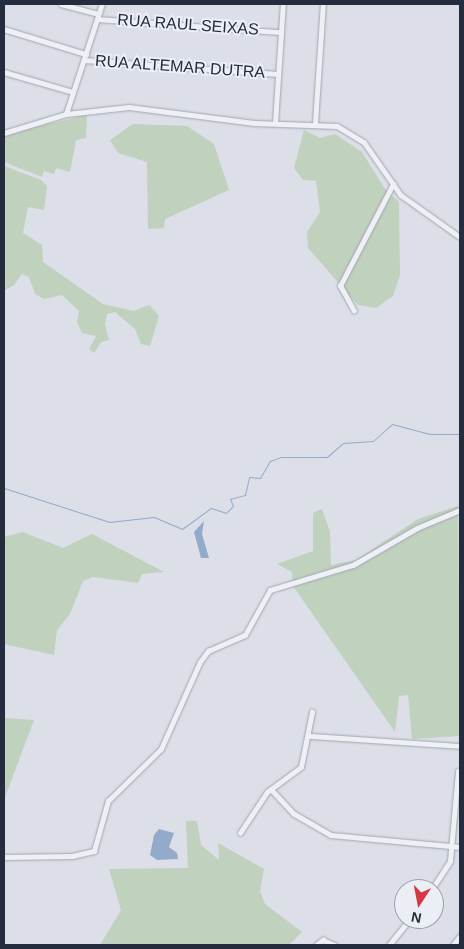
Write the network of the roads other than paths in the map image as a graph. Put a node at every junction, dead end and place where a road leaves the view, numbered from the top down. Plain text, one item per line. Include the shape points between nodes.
1 (61, 4) edge
2 (102, 4) edge
3 (283, 4) edge
4 (323, 4) edge
5 (98, 17) junction
6 (4, 29) edge
7 (280, 32) junction
8 (86, 54) junction
9 (84, 60) junction
10 (4, 72) edge
11 (277, 74) junction
12 (73, 92) junction
13 (66, 114) junction
14 (275, 123) junction
15 (315, 123) junction
16 (5, 131) edge
17 (393, 184) junction
18 (460, 237) edge
19 (354, 311) dead end
20 (460, 510) edge
21 (312, 712) dead end
22 (310, 736) junction
23 (460, 746) edge
24 (458, 771) dead end
25 (271, 789) junction
26 (240, 833) dead end
27 (453, 846) junction
28 (460, 847) edge
29 (4, 857) edge
30 (438, 879) edge
31 (402, 929) edge
32 (460, 936) edge
33 (316, 945) edge
34 (335, 945) edge
35 (389, 945) edge
36 (453, 945) edge

1 - 5 street, RUA RAUL SEIXAS
2 - 5 street
3 - 7 street
4 - 15 street
5 - 7 street, RUA RAUL SEIXAS
5 - 8 street
6 - 8 street
7 - 11 street
8 - 9 street
9 - 11 street, RUA ALTEMAR DUTRA
9 - 12 street
10 - 12 street
11 - 14 street
12 - 13 street
13 - 14 street via 147,108
13 - 16 street
14 - 15 street
15 - 17 street via 337,126 358,137
17 - 18 street via 407,199
17 - 19 street via 340,286
20 - 29 street via 418,528 353,565 270,590 245,635 208,651 200,662 161,749 108,800 94,851 72,856
21 - 22 street
22 - 23 street
22 - 25 street via 302,767
24 - 27 street
25 - 26 street
25 - 27 street via 298,817 331,835
27 - 28 street
27 - 30 street via 450,861
31 - 35 street
32 - 36 street
33 - 34 street via 323,940

